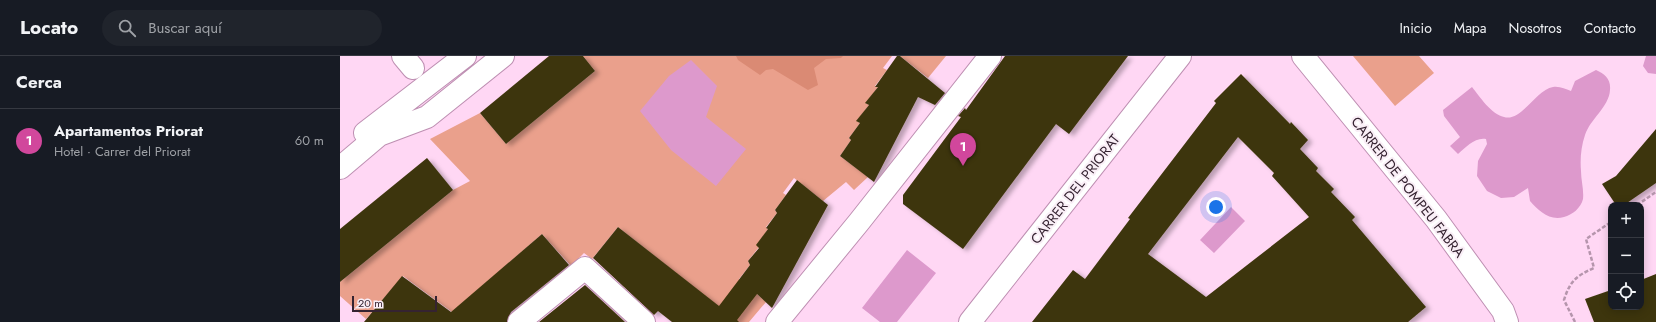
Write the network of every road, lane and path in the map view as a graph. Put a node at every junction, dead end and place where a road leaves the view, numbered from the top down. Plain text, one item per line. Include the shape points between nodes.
1 (465, 56) edge
2 (502, 56) edge
3 (990, 56) edge
4 (1180, 56) edge
5 (1303, 56) edge
6 (340, 152) edge
7 (340, 168) edge
8 (1656, 192) edge
9 (1641, 202) edge
10 (1608, 224) edge
11 (1500, 318) edge
12 (519, 322) edge
13 (644, 322) edge
14 (777, 322) edge
15 (970, 322) edge
16 (1575, 322) edge

1 - 6 street
2 - 7 street via 427,117 378,135
3 - 14 street
4 - 15 street, CARRER DEL PRIORAT
5 - 11 street, CARRER DE POMPEU FABRA via 1436,220
8 - 9 path
10 - 16 path via 1586,239 1594,268 1578,276 1568,288 1564,300
12 - 13 street via 585,268

